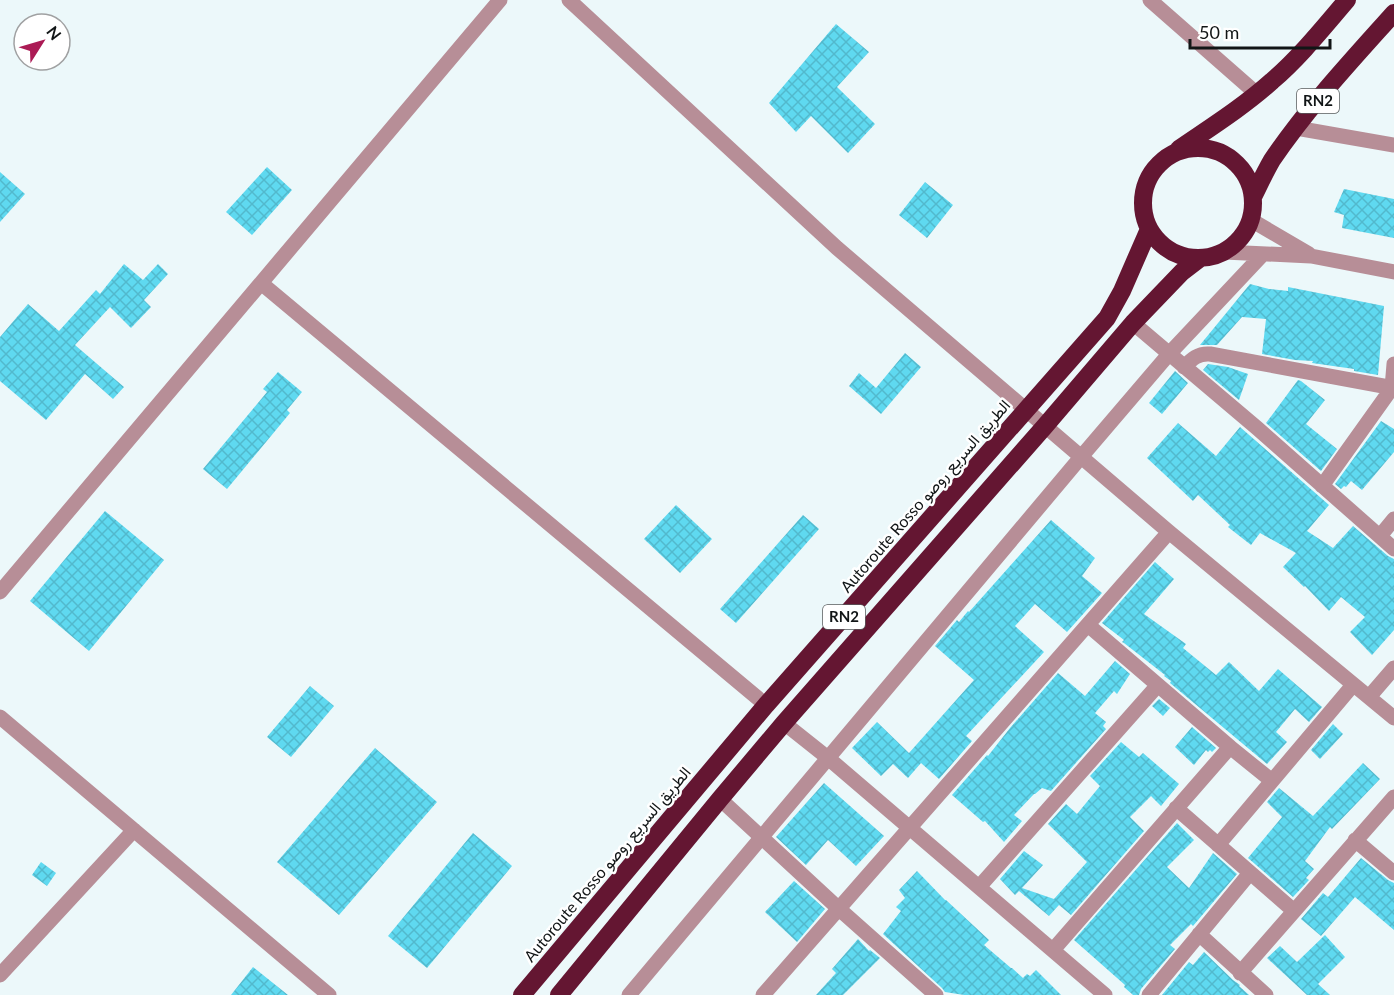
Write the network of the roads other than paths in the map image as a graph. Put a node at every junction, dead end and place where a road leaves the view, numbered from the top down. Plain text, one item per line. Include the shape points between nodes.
1 (500, 0) edge
2 (569, 0) edge
3 (1150, 0) edge
4 (1347, 0) edge
5 (1394, 13) edge
6 (1257, 94) junction
7 (1296, 128) junction
8 (1394, 145) edge
9 (1175, 153) junction
10 (1253, 197) junction
11 (1251, 220) junction
12 (1149, 229) junction
13 (1224, 252) junction
14 (1263, 254) junction
15 (1311, 256) junction
16 (1199, 258) junction
17 (1394, 272) edge
18 (261, 283) junction
19 (1133, 323) junction
20 (1169, 354) junction
21 (1394, 364) edge
22 (1184, 367) junction
23 (1393, 388) edge
24 (1026, 410) junction
25 (1045, 426) junction
26 (1081, 457) junction
27 (1322, 486) junction
28 (1394, 519) edge
29 (1169, 532) junction
30 (1380, 536) junction
31 (1394, 549) edge
32 (0, 592) edge
33 (1088, 625) junction
34 (1394, 668) edge
35 (1158, 685) junction
36 (1353, 685) junction
37 (1369, 697) junction
38 (766, 705) junction
39 (0, 717) edge
40 (1394, 718) edge
41 (784, 723) junction
42 (1230, 747) junction
43 (828, 758) junction
44 (1272, 780) junction
45 (1394, 796) edge
46 (720, 799) junction
47 (1176, 808) junction
48 (910, 828) junction
49 (134, 830) junction
50 (761, 838) junction
51 (1355, 840) junction
52 (1218, 845) junction
53 (1250, 873) junction
54 (1394, 873) edge
55 (980, 887) junction
56 (838, 908) junction
57 (1294, 911) junction
58 (1199, 934) junction
59 (1053, 950) junction
60 (1240, 973) junction
61 (0, 975) edge
62 (1095, 992) edge
63 (329, 995) edge
64 (522, 995) edge
65 (559, 995) edge
66 (629, 995) edge
67 (763, 995) edge
68 (936, 995) edge
69 (1149, 995) edge
70 (1266, 995) edge

1 - 18 street
2 - 24 street via 837,248
3 - 6 street
4 - 6 highway, RN2 via 1299,56
5 - 7 highway, RN2
6 - 9 highway, RN2
7 - 8 street
7 - 10 highway, RN2 via 1271,162
9 - 10 highway via 1201,148 1226,155 1245,174
9 - 12 highway via 1159,164 1147,180 1143,200
10 - 11 highway
11 - 13 highway via 1238,242
11 - 15 street
12 - 16 highway via 1170,251
12 - 24 highway, Autoroute Rosso الطريق السريع روصو / RN2 via 1107,318
13 - 14 street
13 - 16 highway
14 - 15 street
14 - 20 street
15 - 17 street
16 - 19 highway, RN2
18 - 32 street
18 - 38 street
19 - 20 street
19 - 25 highway, RN2
20 - 22 street
20 - 26 street
21 - 23 street
22 - 23 street via 1203,353
22 - 27 street
23 - 27 street
24 - 25 street
24 - 38 highway, Autoroute Rosso الطريق السريع روصو / RN2
25 - 26 street
25 - 41 highway, RN2
26 - 29 street
26 - 43 street
27 - 30 street
28 - 30 street
29 - 33 street
29 - 36 street
30 - 31 street
33 - 35 street
33 - 48 street
34 - 37 street
35 - 42 street
35 - 55 street
36 - 37 street
36 - 44 street
37 - 40 street
38 - 64 highway, Autoroute Rosso الطريق السريع روصو / RN2
39 - 49 street
41 - 43 street
41 - 46 highway, RN2
42 - 44 street
42 - 47 street
43 - 48 street
43 - 50 street
44 - 52 street
45 - 51 street
46 - 50 street
46 - 65 highway, RN2
47 - 52 street
47 - 59 street
48 - 55 street
48 - 56 street
49 - 61 street
49 - 63 street
50 - 56 street
50 - 66 street
51 - 54 street
51 - 57 street
52 - 53 street
53 - 57 street
53 - 58 street
55 - 59 street
56 - 67 street
56 - 68 street
57 - 60 street
58 - 60 street
58 - 69 street
59 - 62 street
60 - 70 street

